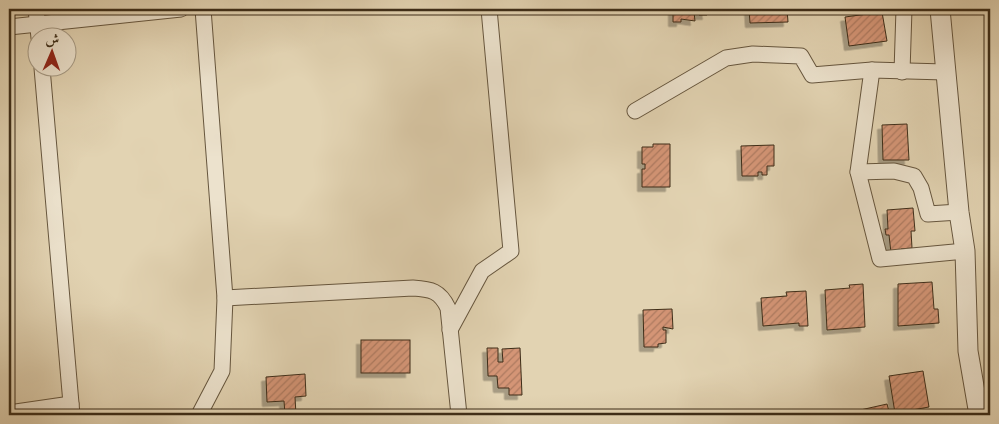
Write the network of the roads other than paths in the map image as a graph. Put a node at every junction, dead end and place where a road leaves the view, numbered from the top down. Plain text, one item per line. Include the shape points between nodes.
1 (36, 9) edge
2 (181, 9) edge
3 (203, 9) edge
4 (489, 9) edge
5 (904, 9) edge
6 (940, 9) edge
7 (9, 27) edge
8 (39, 28) edge
9 (58, 28) edge
10 (28, 30) edge
11 (872, 70) junction
12 (902, 72) junction
13 (945, 72) junction
14 (43, 78) edge
15 (634, 111) dead end
16 (858, 172) junction
17 (958, 212) junction
18 (965, 251) junction
19 (225, 298) junction
20 (450, 330) junction
21 (71, 410) edge
22 (9, 413) edge
23 (199, 415) edge
24 (459, 415) edge
25 (979, 415) edge

1 - 8 street
2 - 9 street
3 - 19 street
4 - 20 street via 511,251 482,271
5 - 12 street
6 - 13 street
7 - 10 street
11 - 12 street
11 - 15 street via 812,75 801,56 753,54 726,58
11 - 16 street
12 - 13 street
13 - 17 street
14 - 21 street
16 - 17 street via 894,171 914,176 928,214
16 - 18 street via 880,258
17 - 18 street
18 - 25 street via 968,351
19 - 20 street via 433,289 448,308
19 - 23 street via 222,371
20 - 24 street
21 - 22 street

